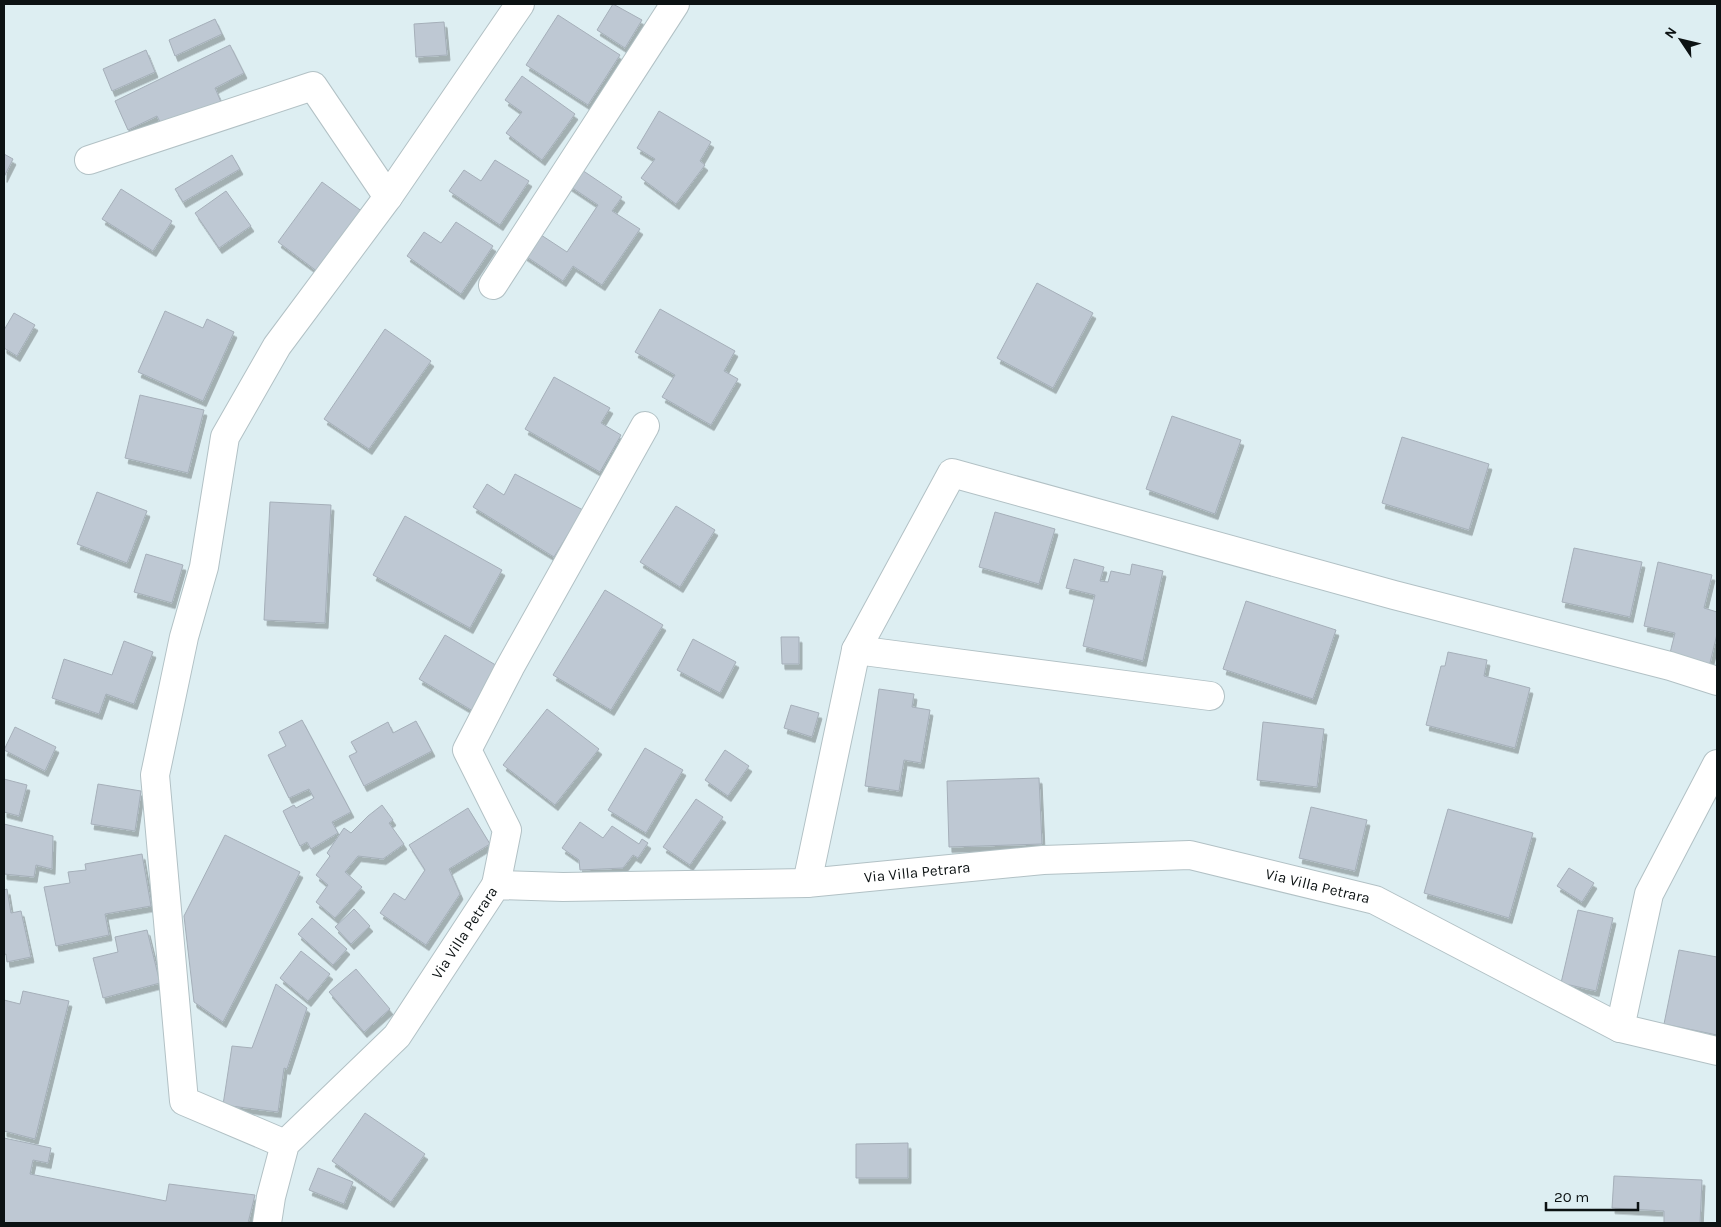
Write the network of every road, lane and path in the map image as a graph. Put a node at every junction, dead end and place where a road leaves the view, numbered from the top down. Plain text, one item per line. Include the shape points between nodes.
1 (520, 4) edge
2 (676, 4) edge
3 (89, 160) dead end
4 (388, 197) junction
5 (493, 285) dead end
6 (645, 426) dead end
7 (856, 650) junction
8 (1717, 681) edge
9 (1210, 696) dead end
10 (1717, 764) edge
11 (807, 883) junction
12 (496, 884) junction
13 (1620, 1028) junction
14 (1717, 1051) edge
15 (285, 1144) junction
16 (267, 1223) edge

1 - 4 street
2 - 5 street
3 - 4 street via 313,86
4 - 15 street via 277,346 226,437 204,567 184,637 154,775 184,1101
6 - 12 street via 467,750 507,830
7 - 8 street via 952,473
7 - 9 street
7 - 11 street
10 - 13 street via 1649,894
11 - 12 street, Via Villa Petrara via 563,887
11 - 13 street, Via Villa Petrara via 1043,860 1190,855 1375,900
12 - 15 street, Via Villa Petrara via 397,1036
13 - 14 street, Via Villa Petrara
15 - 16 street via 270,1197

